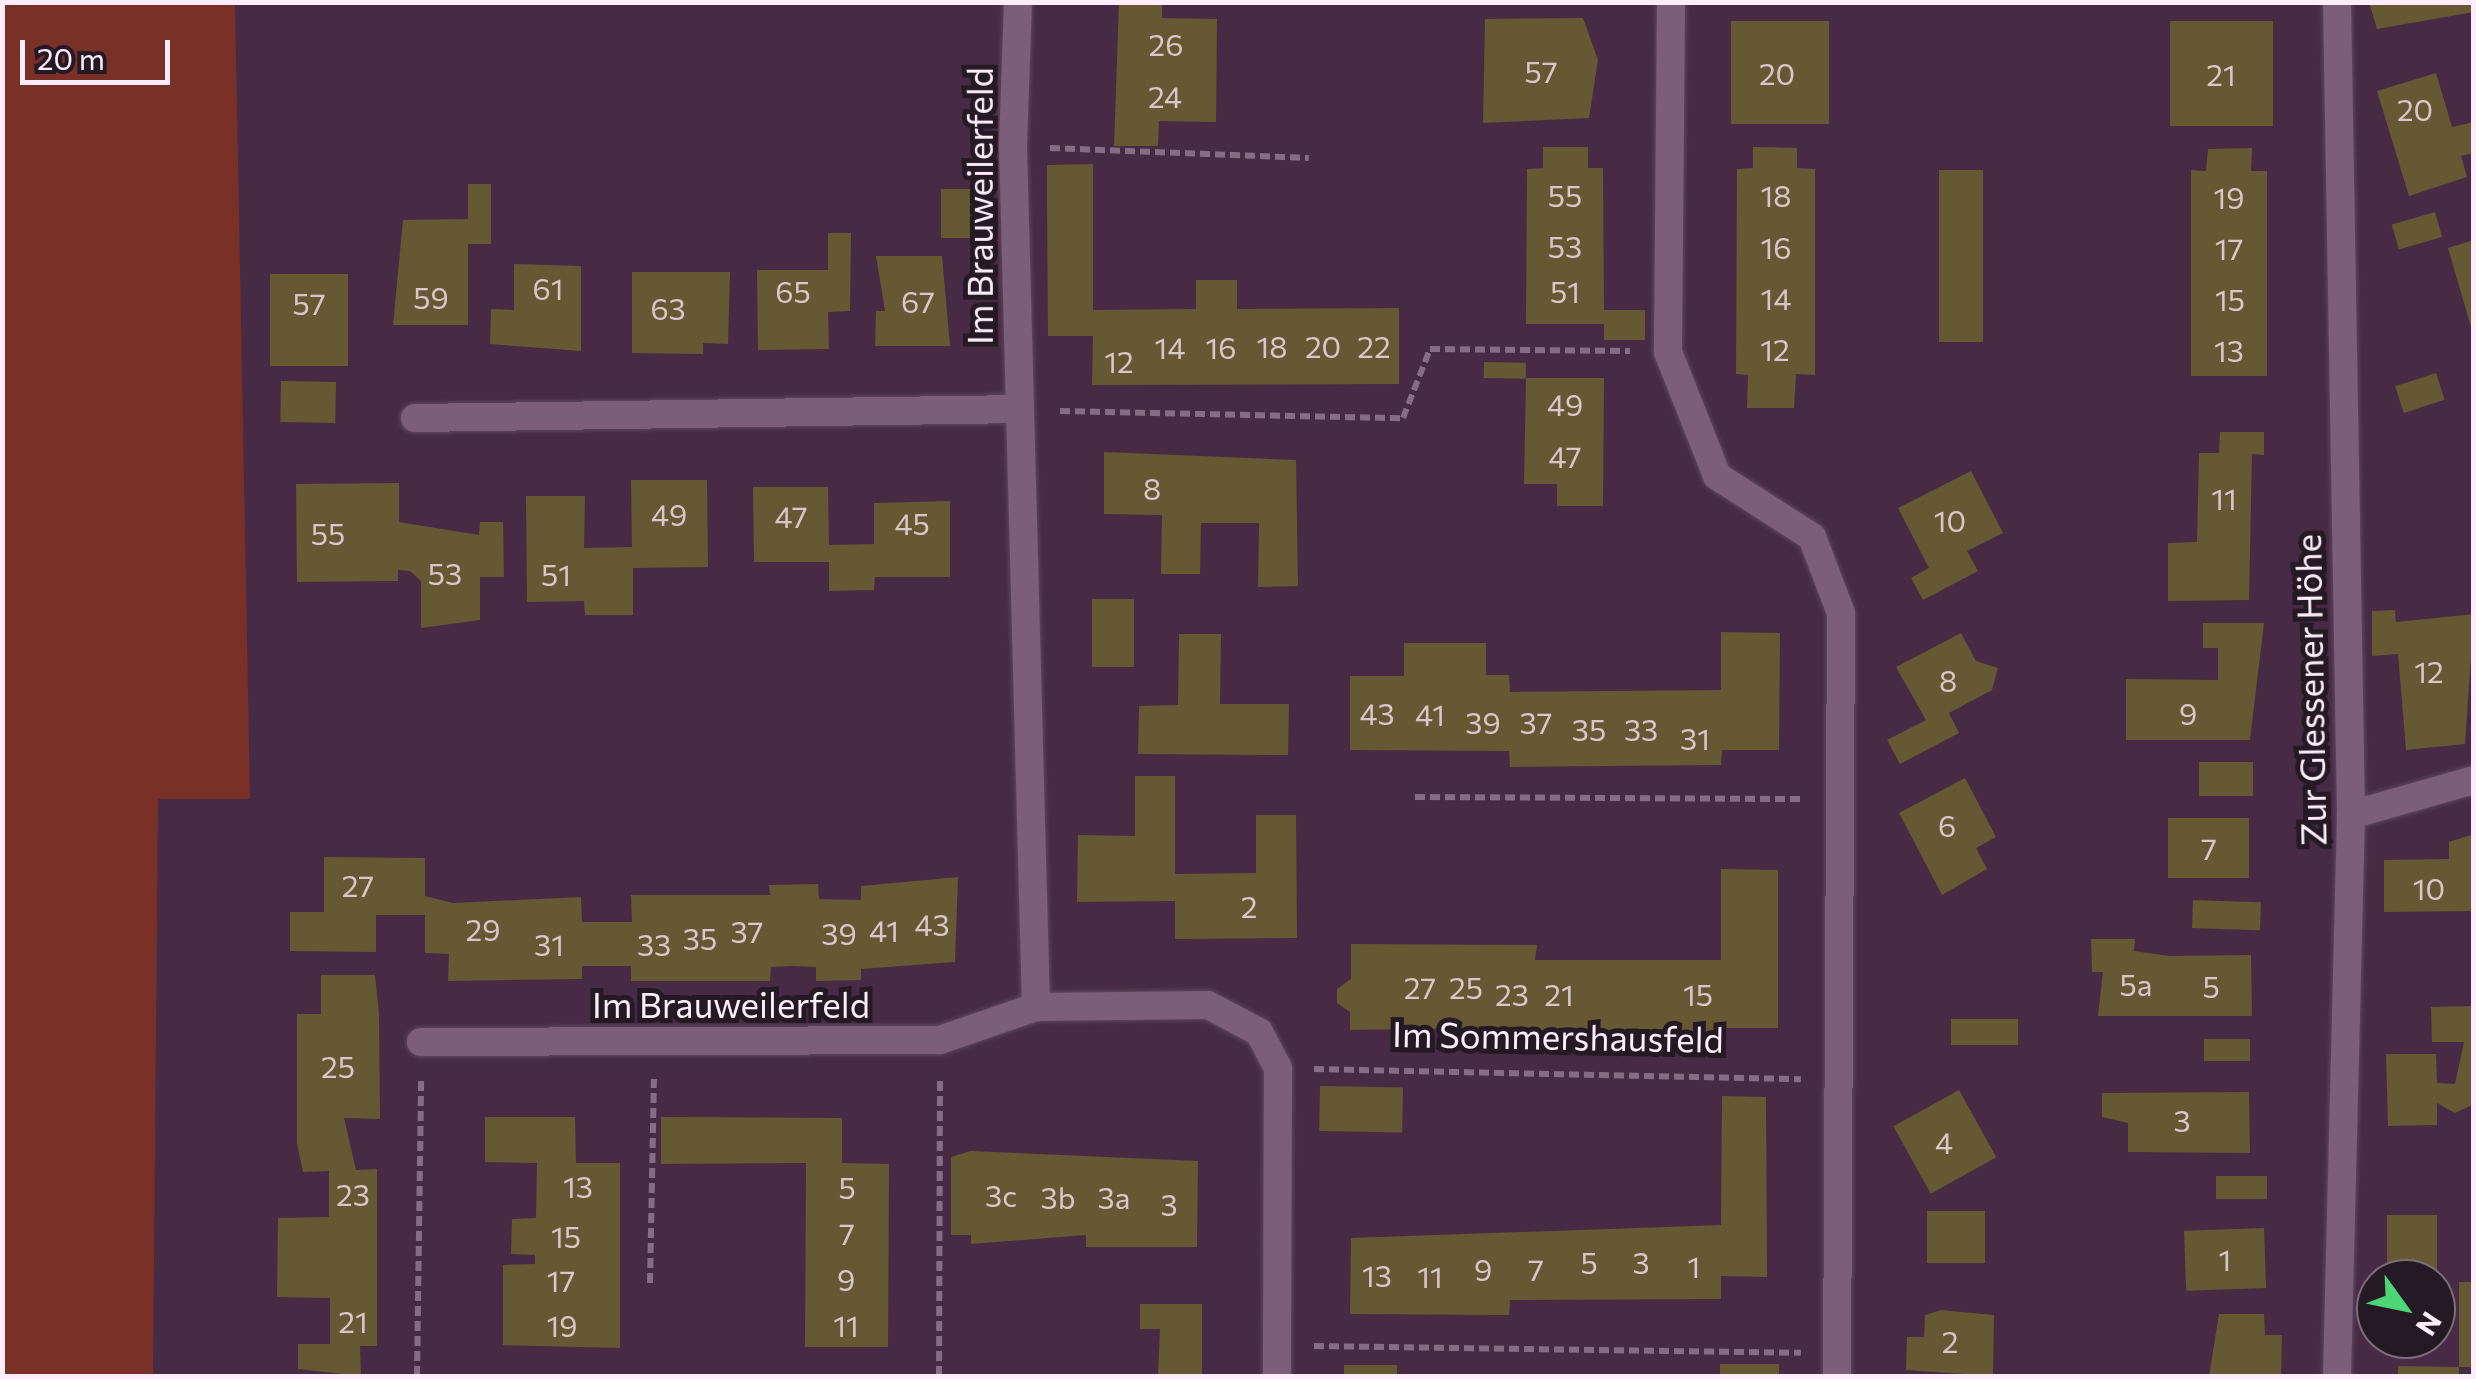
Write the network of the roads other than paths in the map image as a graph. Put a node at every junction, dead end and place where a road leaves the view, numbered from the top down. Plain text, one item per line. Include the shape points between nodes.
1 (1018, 2) edge
2 (1671, 2) edge
3 (2337, 2) edge
4 (1018, 410) junction
5 (415, 418) dead end
6 (2474, 780) edge
7 (2350, 815) junction
8 (1036, 1007) junction
9 (421, 1042) road end
10 (1837, 1365) edge
11 (1277, 1376) edge
12 (2338, 1376) edge

1 - 4 street, Im Brauweilerfeld
2 - 10 street via 1668,352 1717,476 1812,537 1842,613
3 - 7 street, Zur Glessener Höhe
4 - 5 street
4 - 8 street, Im Brauweilerfeld
6 - 7 street
7 - 12 street, Zur Glessener Höhe
8 - 9 street, Im Brauweilerfeld via 940,1040
8 - 11 street, Im Brauweilerfeld via 1208,1005 1259,1032 1278,1068

